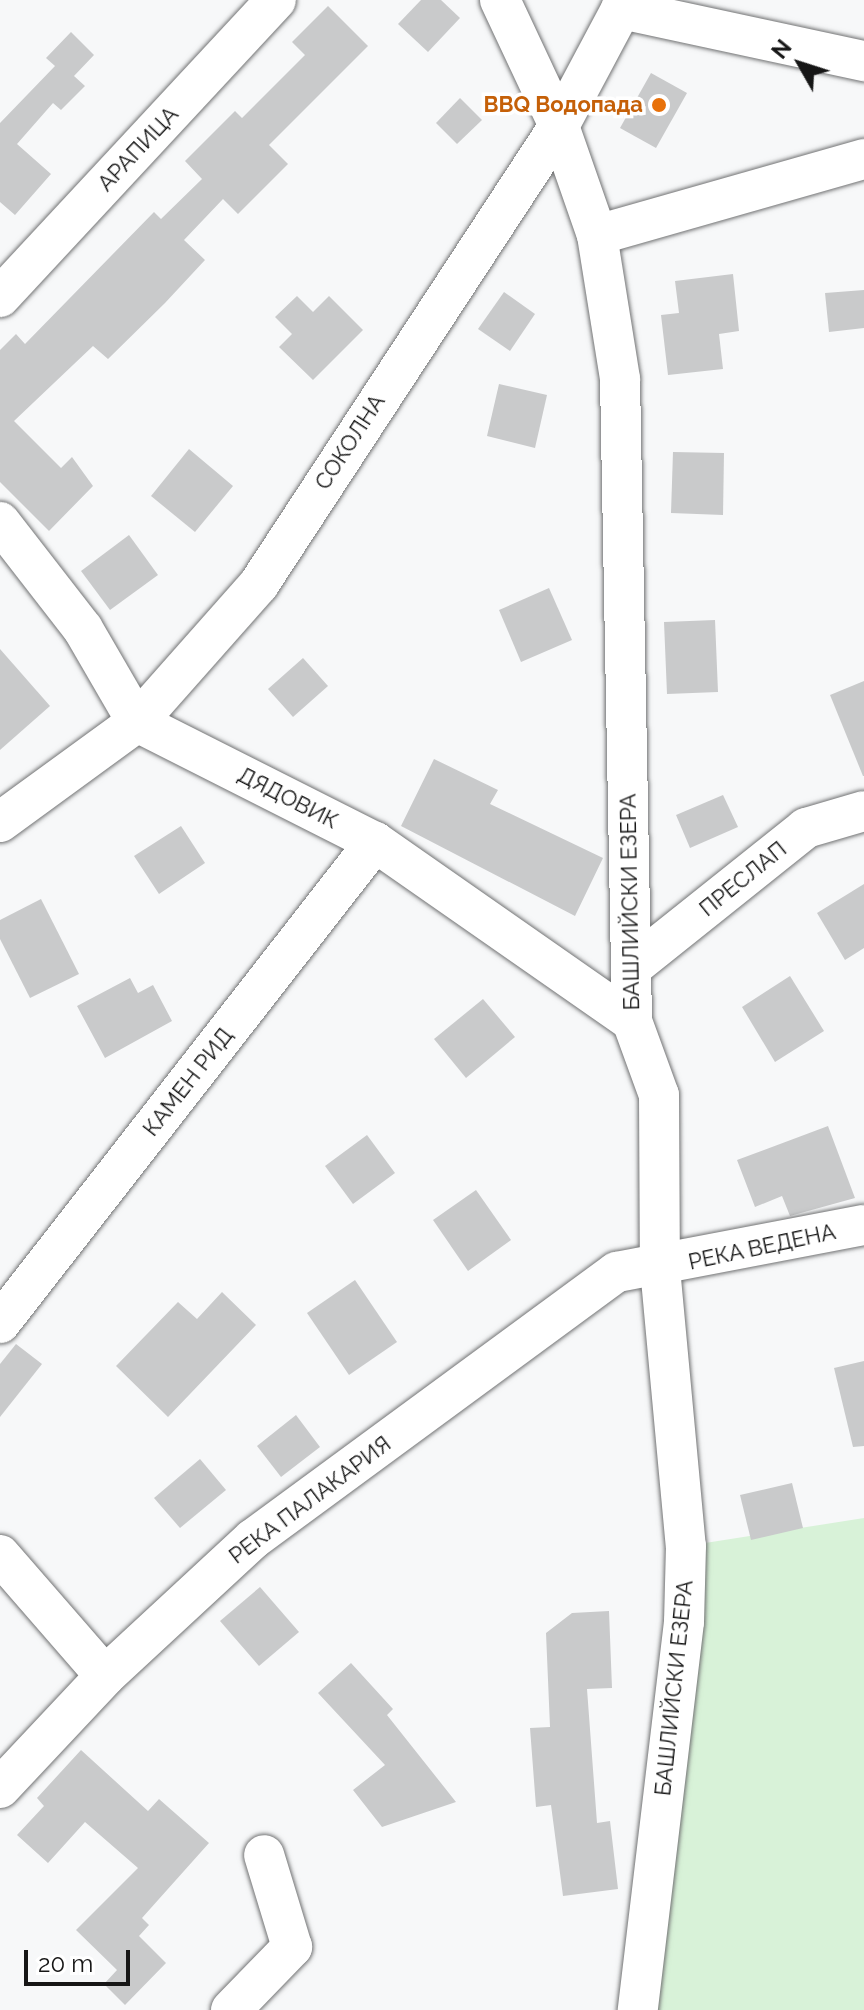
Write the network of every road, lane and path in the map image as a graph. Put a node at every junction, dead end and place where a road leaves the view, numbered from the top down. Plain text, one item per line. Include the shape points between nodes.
1 (276, 0) edge
2 (500, 0) edge
3 (624, 4) edge
4 (864, 61) edge
5 (559, 126) junction
6 (864, 159) edge
7 (597, 235) junction
8 (0, 297) edge
9 (0, 522) edge
10 (137, 722) junction
11 (864, 811) edge
12 (0, 822) edge
13 (375, 842) junction
14 (632, 967) junction
15 (632, 1021) junction
16 (864, 1225) edge
17 (660, 1268) junction
18 (0, 1323) edge
19 (0, 1555) edge
20 (105, 1676) junction
21 (0, 1788) edge
22 (264, 1855) dead end
23 (231, 2010) edge
24 (638, 2010) edge

1 - 8 street, АРАПИЦА
2 - 5 street, БАШЛИЙСКИ ЕЗЕРА
3 - 4 street
3 - 5 street, СОКОЛНА
5 - 7 street, БАШЛИЙСКИ ЕЗЕРА
5 - 10 street, СОКОЛНА via 259,584
6 - 7 street
7 - 14 street, БАШЛИЙСКИ ЕЗЕРА via 620,379
9 - 10 street via 83,629
10 - 12 street, СОКОЛНА
10 - 13 street, ДЯДОВИК
11 - 14 street, ПРЕСЛАП via 806,828
13 - 15 street, ДЯДОВИК
13 - 18 street, КАМЕН РИД
14 - 15 street, БАШЛИЙСКИ ЕЗЕРА
15 - 17 street, БАШЛИЙСКИ ЕЗЕРА via 659,1095
16 - 17 street, РЕКА ВЕДЕНА
17 - 20 street, РЕКА ПАЛАКАРИЯ via 617,1272 253,1539
17 - 24 street, БАШЛИЙСКИ ЕЗЕРА via 686,1546 684,1622
19 - 20 street
20 - 21 street, РЕКА ПАЛАКАРИЯ
22 - 23 street via 292,1947

